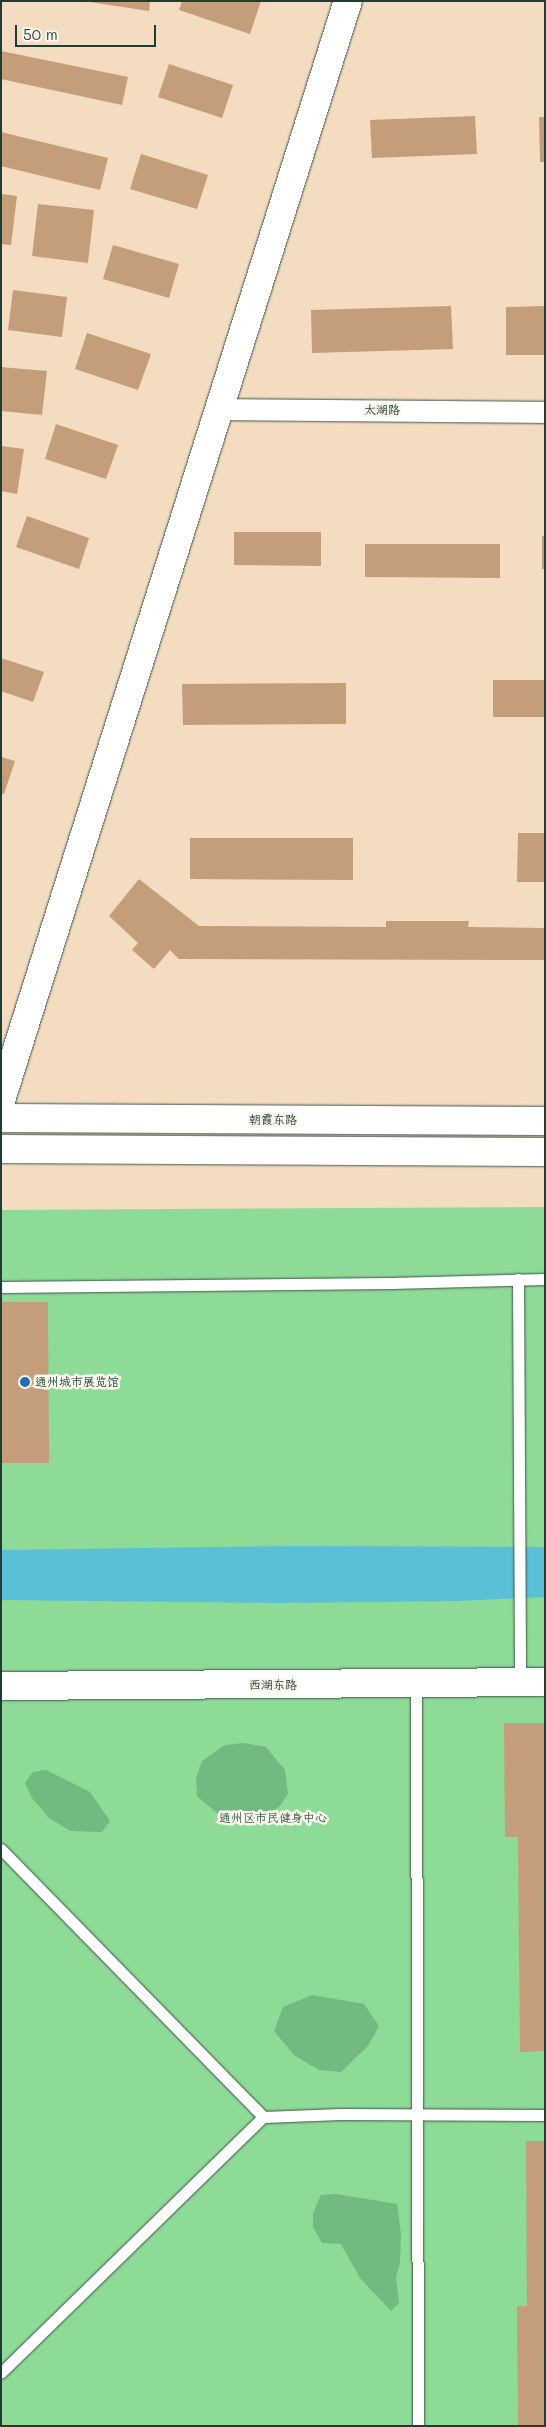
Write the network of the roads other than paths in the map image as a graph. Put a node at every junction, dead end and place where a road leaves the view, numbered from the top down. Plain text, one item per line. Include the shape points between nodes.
1 (348, 1) edge
2 (219, 409) junction
3 (545, 412) edge
4 (1, 1100) edge
5 (1, 1118) edge
6 (545, 1121) edge
7 (1, 1149) edge
8 (545, 1152) edge
9 (518, 1279) junction
10 (545, 1279) edge
11 (1, 1287) edge
12 (532, 1682) edge
13 (416, 1684) junction
14 (1, 1686) edge
15 (1, 1848) edge
16 (418, 2114) junction
17 (545, 2114) edge
18 (263, 2117) junction
19 (1, 2373) edge
20 (418, 2426) edge

1 - 2 street
2 - 3 street, 太湖路
2 - 4 street
5 - 6 street, 朝霞东路
7 - 8 street
9 - 10 lane
9 - 11 lane
9 - 12 lane via 518,1605
12 - 13 street, 西湖东路
13 - 14 street, 西湖东路
13 - 16 lane
15 - 18 lane
16 - 17 lane
16 - 18 lane
16 - 20 lane
18 - 19 lane

